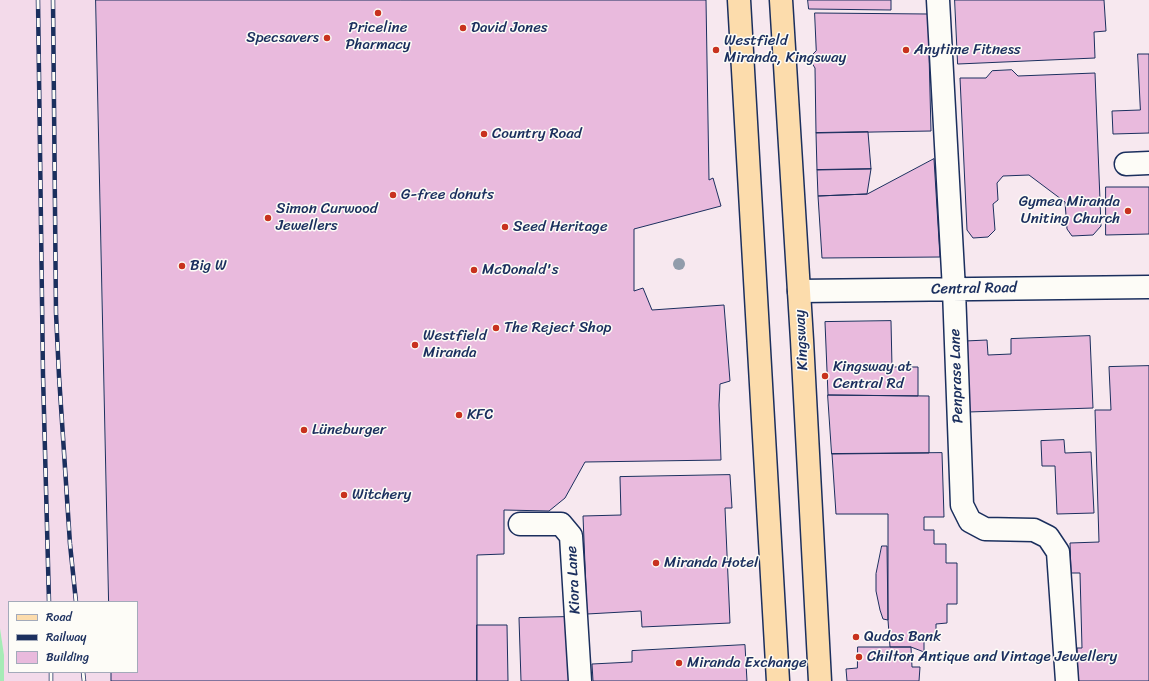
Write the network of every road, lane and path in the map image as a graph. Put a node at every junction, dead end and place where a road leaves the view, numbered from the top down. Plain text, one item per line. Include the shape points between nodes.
1 (739, 0) edge
2 (781, 0) edge
3 (938, 0) edge
4 (1149, 163) edge
5 (1126, 164) dead end
6 (1149, 287) edge
7 (954, 290) junction
8 (799, 291) junction
9 (520, 524) dead end
10 (580, 681) edge
11 (778, 681) edge
12 (820, 681) edge
13 (1067, 681) edge

1 - 11 main road
2 - 8 main road, Kingsway
3 - 7 street, Penprase Lane
4 - 5 street
6 - 7 street, Central Road
7 - 8 street, Central Road
7 - 13 street, Penprase Lane via 962,505 970,520 984,529 1034,530 1048,537 1058,552
8 - 12 main road, Kingsway
9 - 10 street, Kiora Lane via 561,524 571,536

